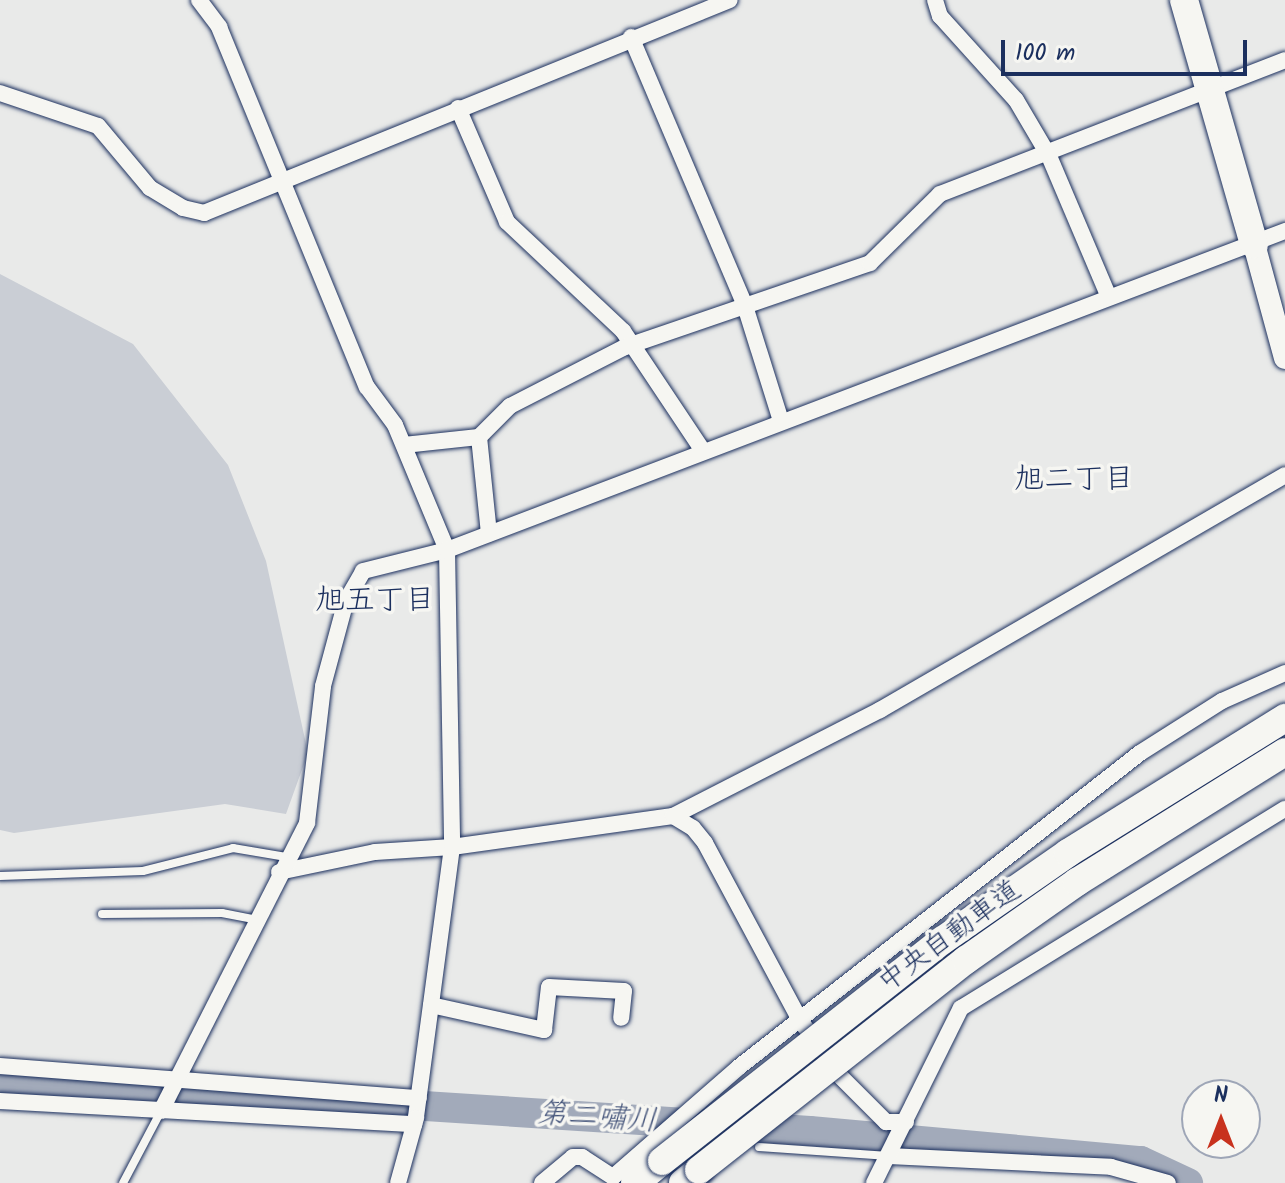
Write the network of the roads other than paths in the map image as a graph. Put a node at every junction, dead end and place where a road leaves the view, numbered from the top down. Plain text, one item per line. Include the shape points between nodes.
1 (199, 0) edge
2 (730, 0) edge
3 (935, 0) edge
4 (1184, 0) edge
5 (631, 37) junction
6 (1285, 60) edge
7 (1213, 90) junction
8 (0, 93) edge
9 (458, 108) junction
10 (1049, 156) junction
11 (281, 180) junction
12 (1285, 231) edge
13 (1254, 244) junction
14 (1108, 295) junction
15 (745, 306) junction
16 (631, 345) junction
17 (1285, 358) edge
18 (781, 421) junction
19 (479, 437) junction
20 (404, 445) junction
21 (703, 451) junction
22 (1285, 475) edge
23 (489, 533) junction
24 (447, 550) junction
25 (1285, 673) edge
26 (1285, 718) edge
27 (1285, 752) edge
28 (1285, 809) edge
29 (673, 816) junction
30 (452, 847) junction
31 (283, 864) junction
32 (0, 876) edge
33 (102, 914) dead end
34 (257, 920) junction
35 (431, 1005) junction
36 (621, 1018) dead end
37 (800, 1020) junction
38 (0, 1066) edge
39 (176, 1083) junction
40 (419, 1098) junction
41 (0, 1101) edge
42 (163, 1107) junction
43 (415, 1121) junction
44 (904, 1127) junction
45 (759, 1147) dead end
46 (891, 1152) junction
47 (691, 1176) edge
48 (624, 1180) edge
49 (123, 1183) edge
50 (398, 1183) edge
51 (542, 1183) edge
52 (874, 1183) edge
53 (1168, 1183) edge

1 - 11 street via 219,27
2 - 5 street
3 - 10 street via 940,16 1016,100
4 - 7 highway
5 - 9 street
5 - 15 street
6 - 7 street
7 - 10 street
7 - 13 highway
8 - 11 street via 98,126 150,188 183,208 204,213
9 - 11 street
9 - 16 street via 507,222 531,248 554,262
10 - 14 street
10 - 15 street via 940,194 870,263
11 - 20 street via 367,387
12 - 13 street
13 - 14 street
13 - 17 street
14 - 18 street
15 - 16 street
15 - 18 street
16 - 19 street via 510,406
16 - 21 street
18 - 21 street
19 - 20 street
19 - 23 street
20 - 24 street
21 - 23 street
22 - 29 street via 880,710
23 - 24 street
24 - 30 street
24 - 31 street via 363,571 346,601 323,686 307,823
25 - 37 street via 1222,701 1140,753
26 - 48 highway, 中央自動車道, bridge via 1068,853 943,940 662,1161
27 - 47 highway, 中央自動車道, bridge via 1077,882 966,960
28 - 44 street via 961,1008
29 - 30 street
29 - 37 street via 705,843
30 - 31 street
30 - 35 street
31 - 32 lane via 233,848 143,871
31 - 34 street
33 - 34 lane via 222,913
34 - 39 street
35 - 36 street via 544,1030 549,987 624,991
35 - 40 street
37 - 44 street via 841,1077 886,1122
37 - 48 street via 708,1095
38 - 39 street
39 - 40 street
39 - 42 street
40 - 43 street
41 - 42 street
42 - 43 street
42 - 49 lane
43 - 50 street
44 - 46 street
45 - 46 lane
46 - 52 street
46 - 53 street via 1111,1167
48 - 51 street via 573,1157

